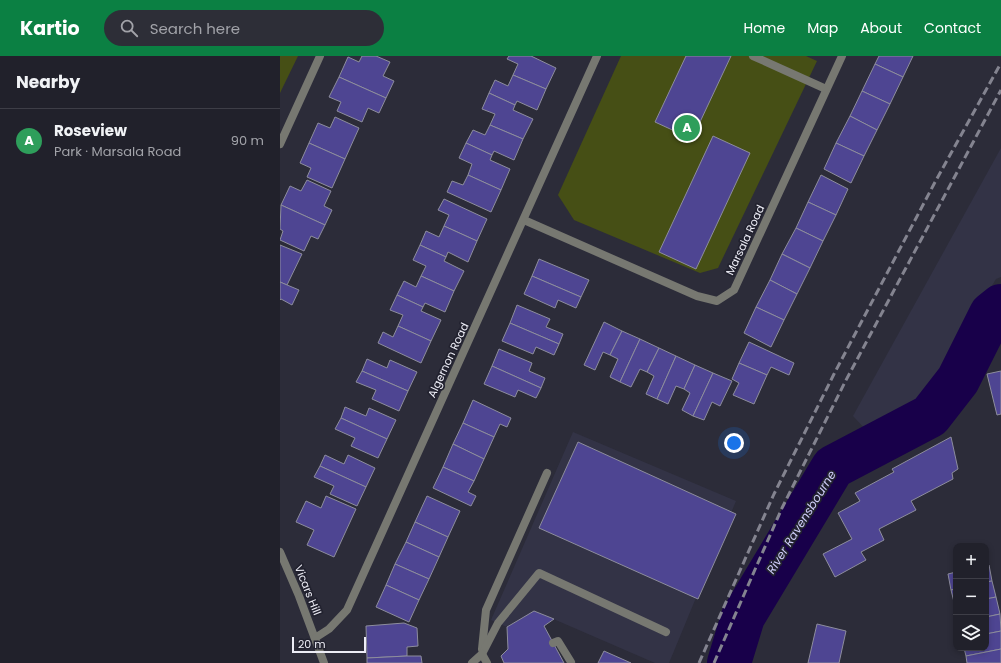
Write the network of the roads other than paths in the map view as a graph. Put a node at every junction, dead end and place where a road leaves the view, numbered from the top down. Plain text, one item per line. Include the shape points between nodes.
1 (320, 56) edge
2 (597, 56) edge
3 (753, 56) edge
4 (842, 56) edge
5 (826, 89) junction
6 (280, 144) edge
7 (524, 220) junction
8 (547, 473) dead end
9 (280, 552) edge
10 (666, 632) dead end
11 (316, 638) junction
12 (553, 643) dead end
13 (482, 654) junction
14 (571, 662) dead end
15 (324, 663) edge
16 (472, 663) edge
17 (487, 663) edge

1 - 6 street
2 - 7 street, Algernon Road
3 - 5 street
4 - 5 street, Marsala Road
5 - 7 street, Marsala Road via 734,290 717,301 697,296
7 - 11 street, Algernon Road via 347,610 329,629
8 - 13 street via 486,610
9 - 11 street, Vicars Hill
10 - 13 street via 539,572 498,623
11 - 15 street
12 - 14 street via 558,641
13 - 16 street
13 - 17 street

